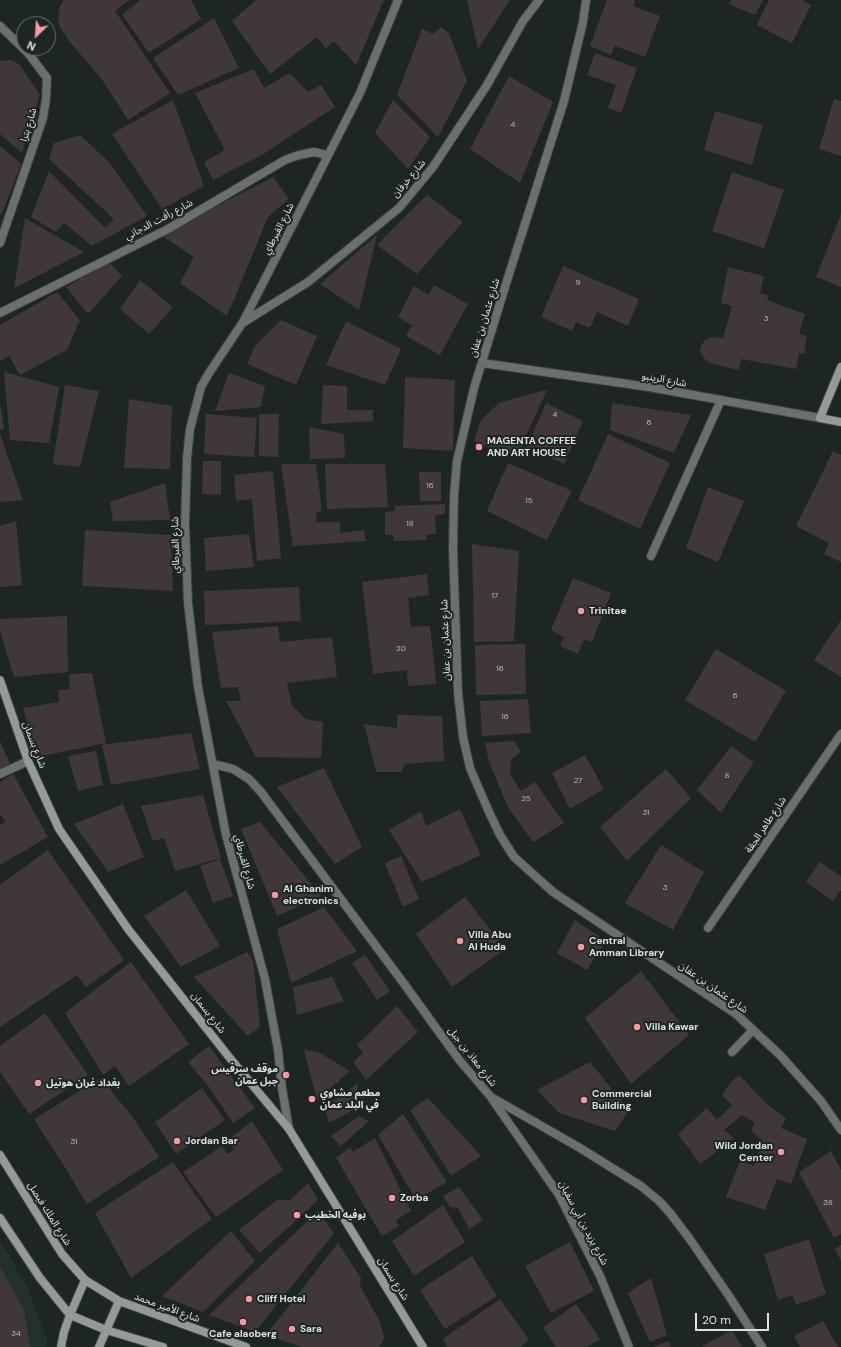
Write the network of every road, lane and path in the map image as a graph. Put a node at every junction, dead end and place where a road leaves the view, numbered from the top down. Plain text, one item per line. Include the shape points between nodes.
1 (398, 0) edge
2 (539, 0) edge
3 (586, 0) edge
4 (0, 26) edge
5 (328, 155) junction
6 (0, 243) edge
7 (0, 313) edge
8 (243, 322) junction
9 (482, 363) junction
10 (841, 367) edge
11 (721, 400) junction
12 (820, 418) junction
13 (841, 422) edge
14 (651, 556) dead end
15 (0, 680) edge
16 (841, 734) edge
17 (28, 761) junction
18 (213, 764) junction
19 (0, 774) edge
20 (708, 928) dead end
21 (753, 1030) junction
22 (732, 1052) dead end
23 (491, 1097) junction
24 (289, 1129) junction
25 (841, 1130) edge
26 (0, 1154) edge
27 (0, 1218) edge
28 (85, 1280) junction
29 (119, 1301) junction
30 (70, 1315) junction
31 (106, 1330) junction
32 (61, 1347) edge
33 (99, 1347) edge
34 (163, 1347) edge
35 (246, 1347) edge
36 (422, 1347) edge
37 (629, 1347) edge
38 (762, 1347) edge

1 - 5 street, شارع القبرطاي via 360,93
2 - 8 street, شارع خرفان via 433,167 399,208 308,282
3 - 9 street, شارع عثمان بن عفان via 564,101
4 - 6 street, شارع بترا via 28,53 47,78 43,118
5 - 7 street, شارع رأفت الدجاني via 314,152 299,154 285,160 168,229
5 - 8 street, شارع القبرطاي
8 - 18 street, شارع القبرطاي via 201,387 190,430 187,458 185,524 188,603 198,687
9 - 11 street, شارع الرينبو
9 - 21 street, شارع عثمان بن عفان via 466,418 457,461 454,495 458,694 470,768 500,835 514,858 553,892 736,1014
10 - 12 main road
11 - 12 street, شارع الرينبو
11 - 14 street
12 - 13 main road, شارع الرينبو
15 - 17 main road, شارع بسمان
16 - 20 street, شارع طاهر الجقة
17 - 19 street
17 - 24 main road, شارع بسمان via 59,829 128,929
18 - 23 street, شارع معاذ بن جبل via 233,769 249,779 261,792 460,1061
18 - 24 street, شارع القبرطاي via 226,834 265,979
21 - 22 street
21 - 25 street, شارع عثمان بن عفان via 780,1055 821,1101
23 - 37 street, شارع يزيد بن أبي سفيان via 559,1196 600,1276
23 - 38 street, شارع معاذ بن جبل via 587,1151 641,1186 659,1201 689,1238
24 - 36 main road, شارع بسمان
26 - 28 main road, شارع الملك فيصل via 62,1254
27 - 30 main road via 40,1278
28 - 29 main road, شارع الأمير محمد
28 - 30 main road
29 - 31 main road
29 - 35 main road, شارع الأمير محمد
30 - 31 main road
30 - 32 main road
31 - 33 main road
31 - 34 main road

